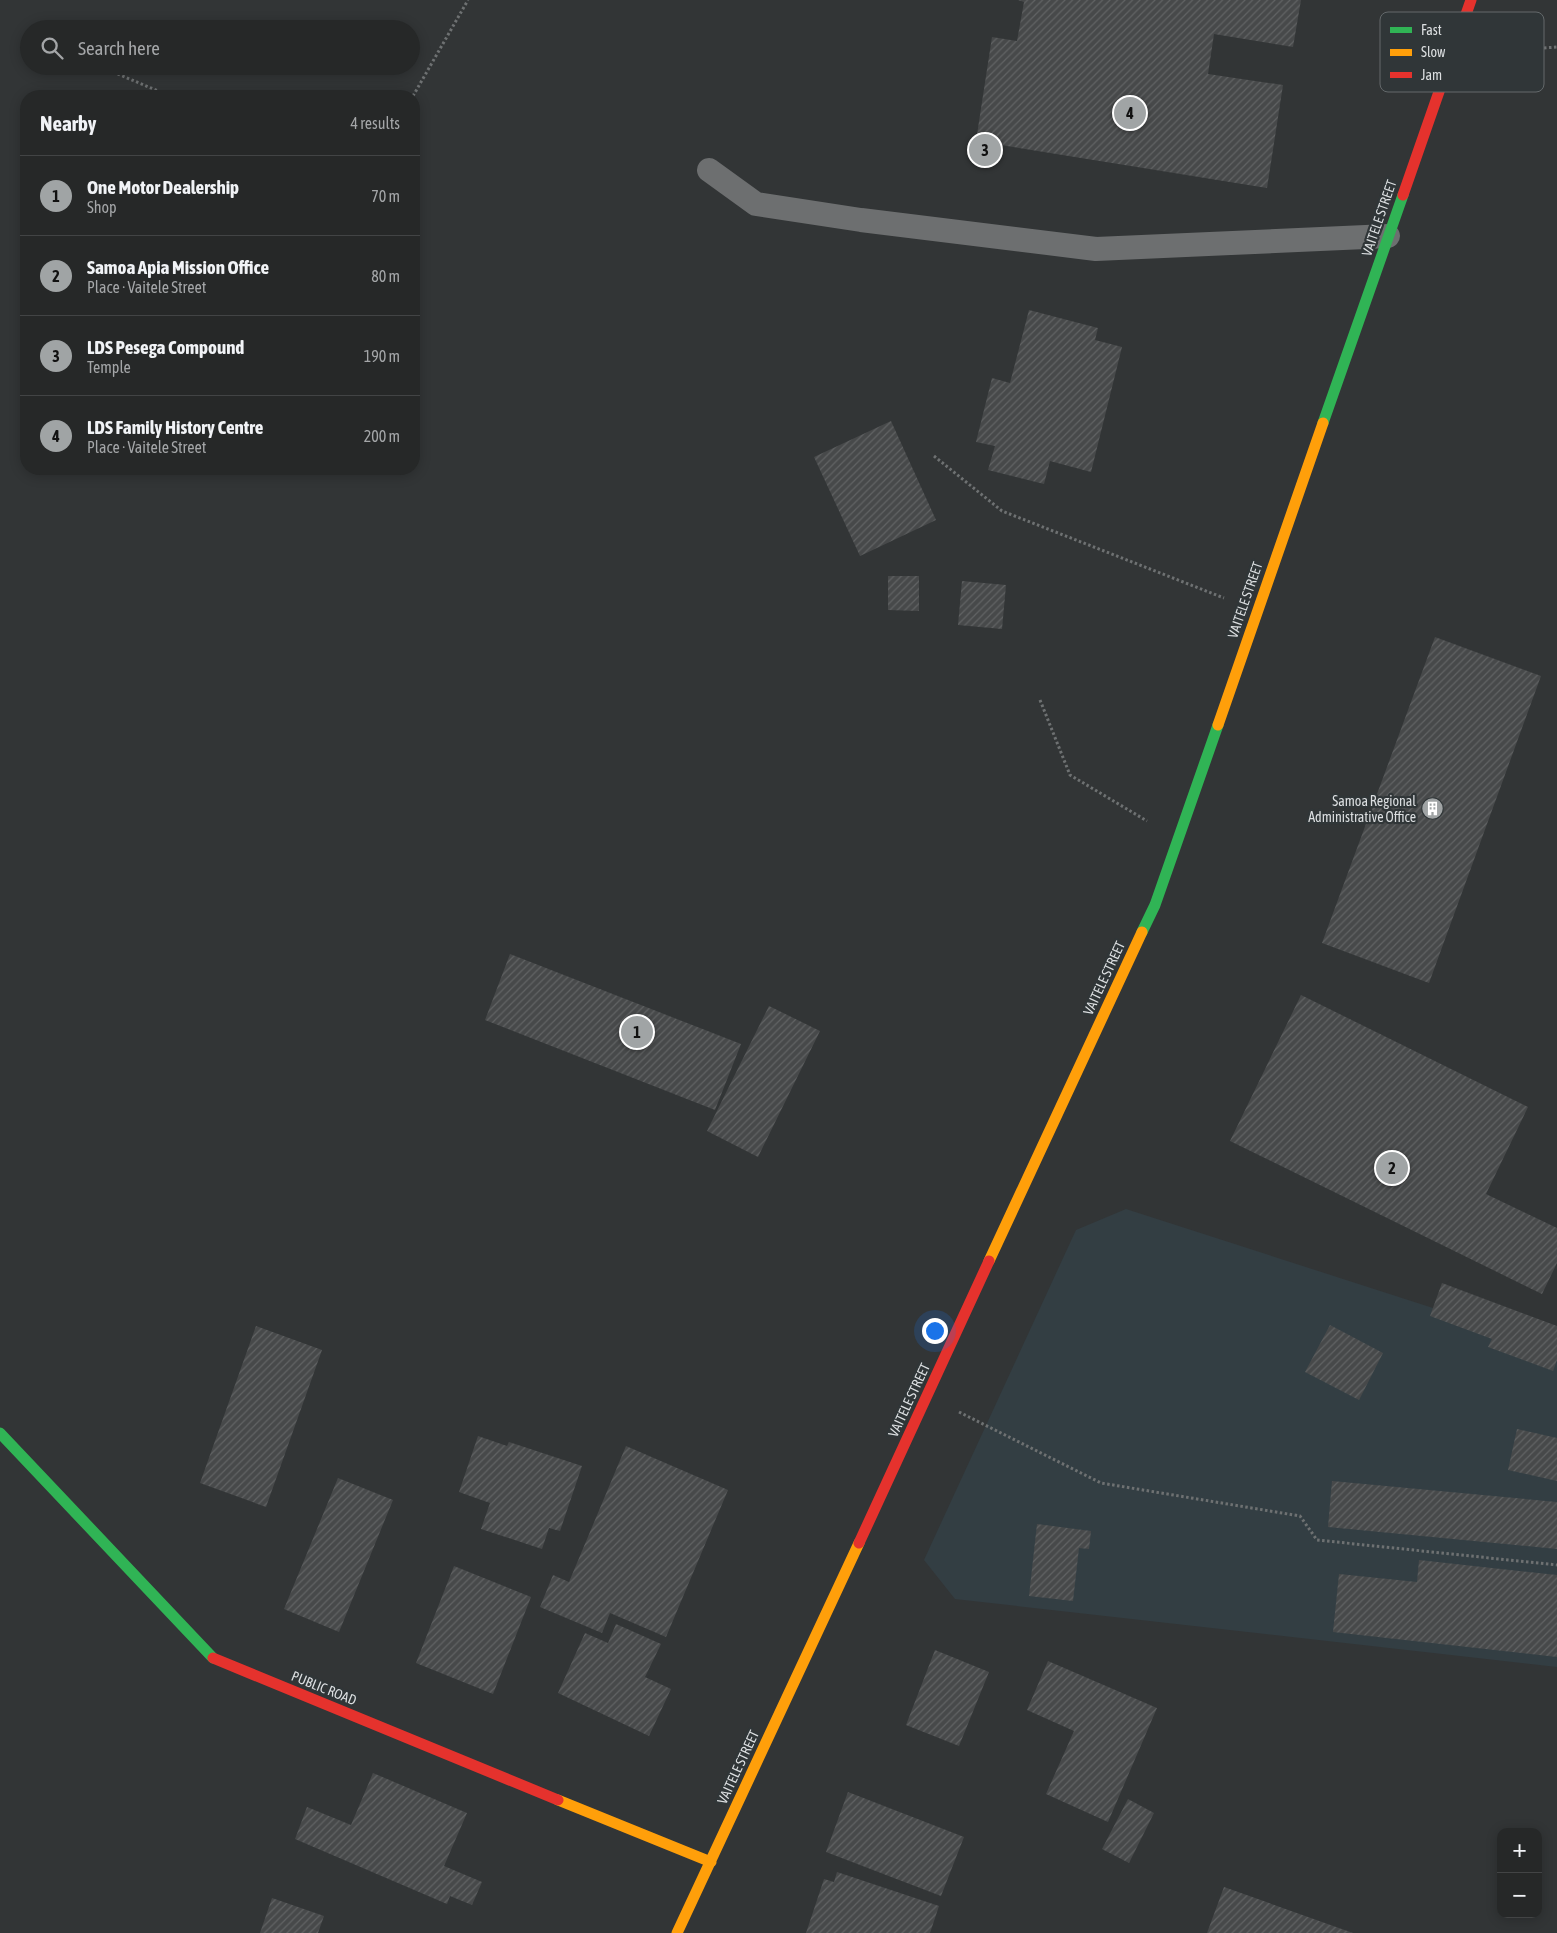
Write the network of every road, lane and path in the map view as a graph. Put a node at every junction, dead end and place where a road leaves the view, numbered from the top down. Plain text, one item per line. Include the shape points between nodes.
1 (468, 0) edge
2 (1471, 0) edge
3 (1467, 12) edge
4 (1557, 47) edge
5 (1544, 48) dead end
6 (120, 75) edge
7 (156, 90) edge
8 (416, 90) edge
9 (1439, 92) edge
10 (709, 170) dead end
11 (1388, 236) junction
12 (934, 456) dead end
13 (1257, 611) junction
14 (1040, 700) dead end
15 (1177, 839) junction
16 (927, 1396) junction
17 (0, 1433) edge
18 (1557, 1565) edge
19 (711, 1862) junction
20 (677, 1933) edge

1 - 8 path
2 - 3 main road, VAITELE STREET
4 - 5 path
6 - 7 path
9 - 11 main road, VAITELE STREET
10 - 11 lane via 756,204 1096,249
11 - 13 main road, VAITELE STREET
12 - 13 path via 1002,511
13 - 15 main road, VAITELE STREET
14 - 15 path via 1070,775
15 - 16 main road, VAITELE STREET via 1155,904
16 - 18 path via 1101,1483 1300,1516 1317,1540
16 - 19 main road, VAITELE STREET
17 - 19 main road, PUBLIC ROAD via 212,1658
19 - 20 main road, VAITELE STREET

